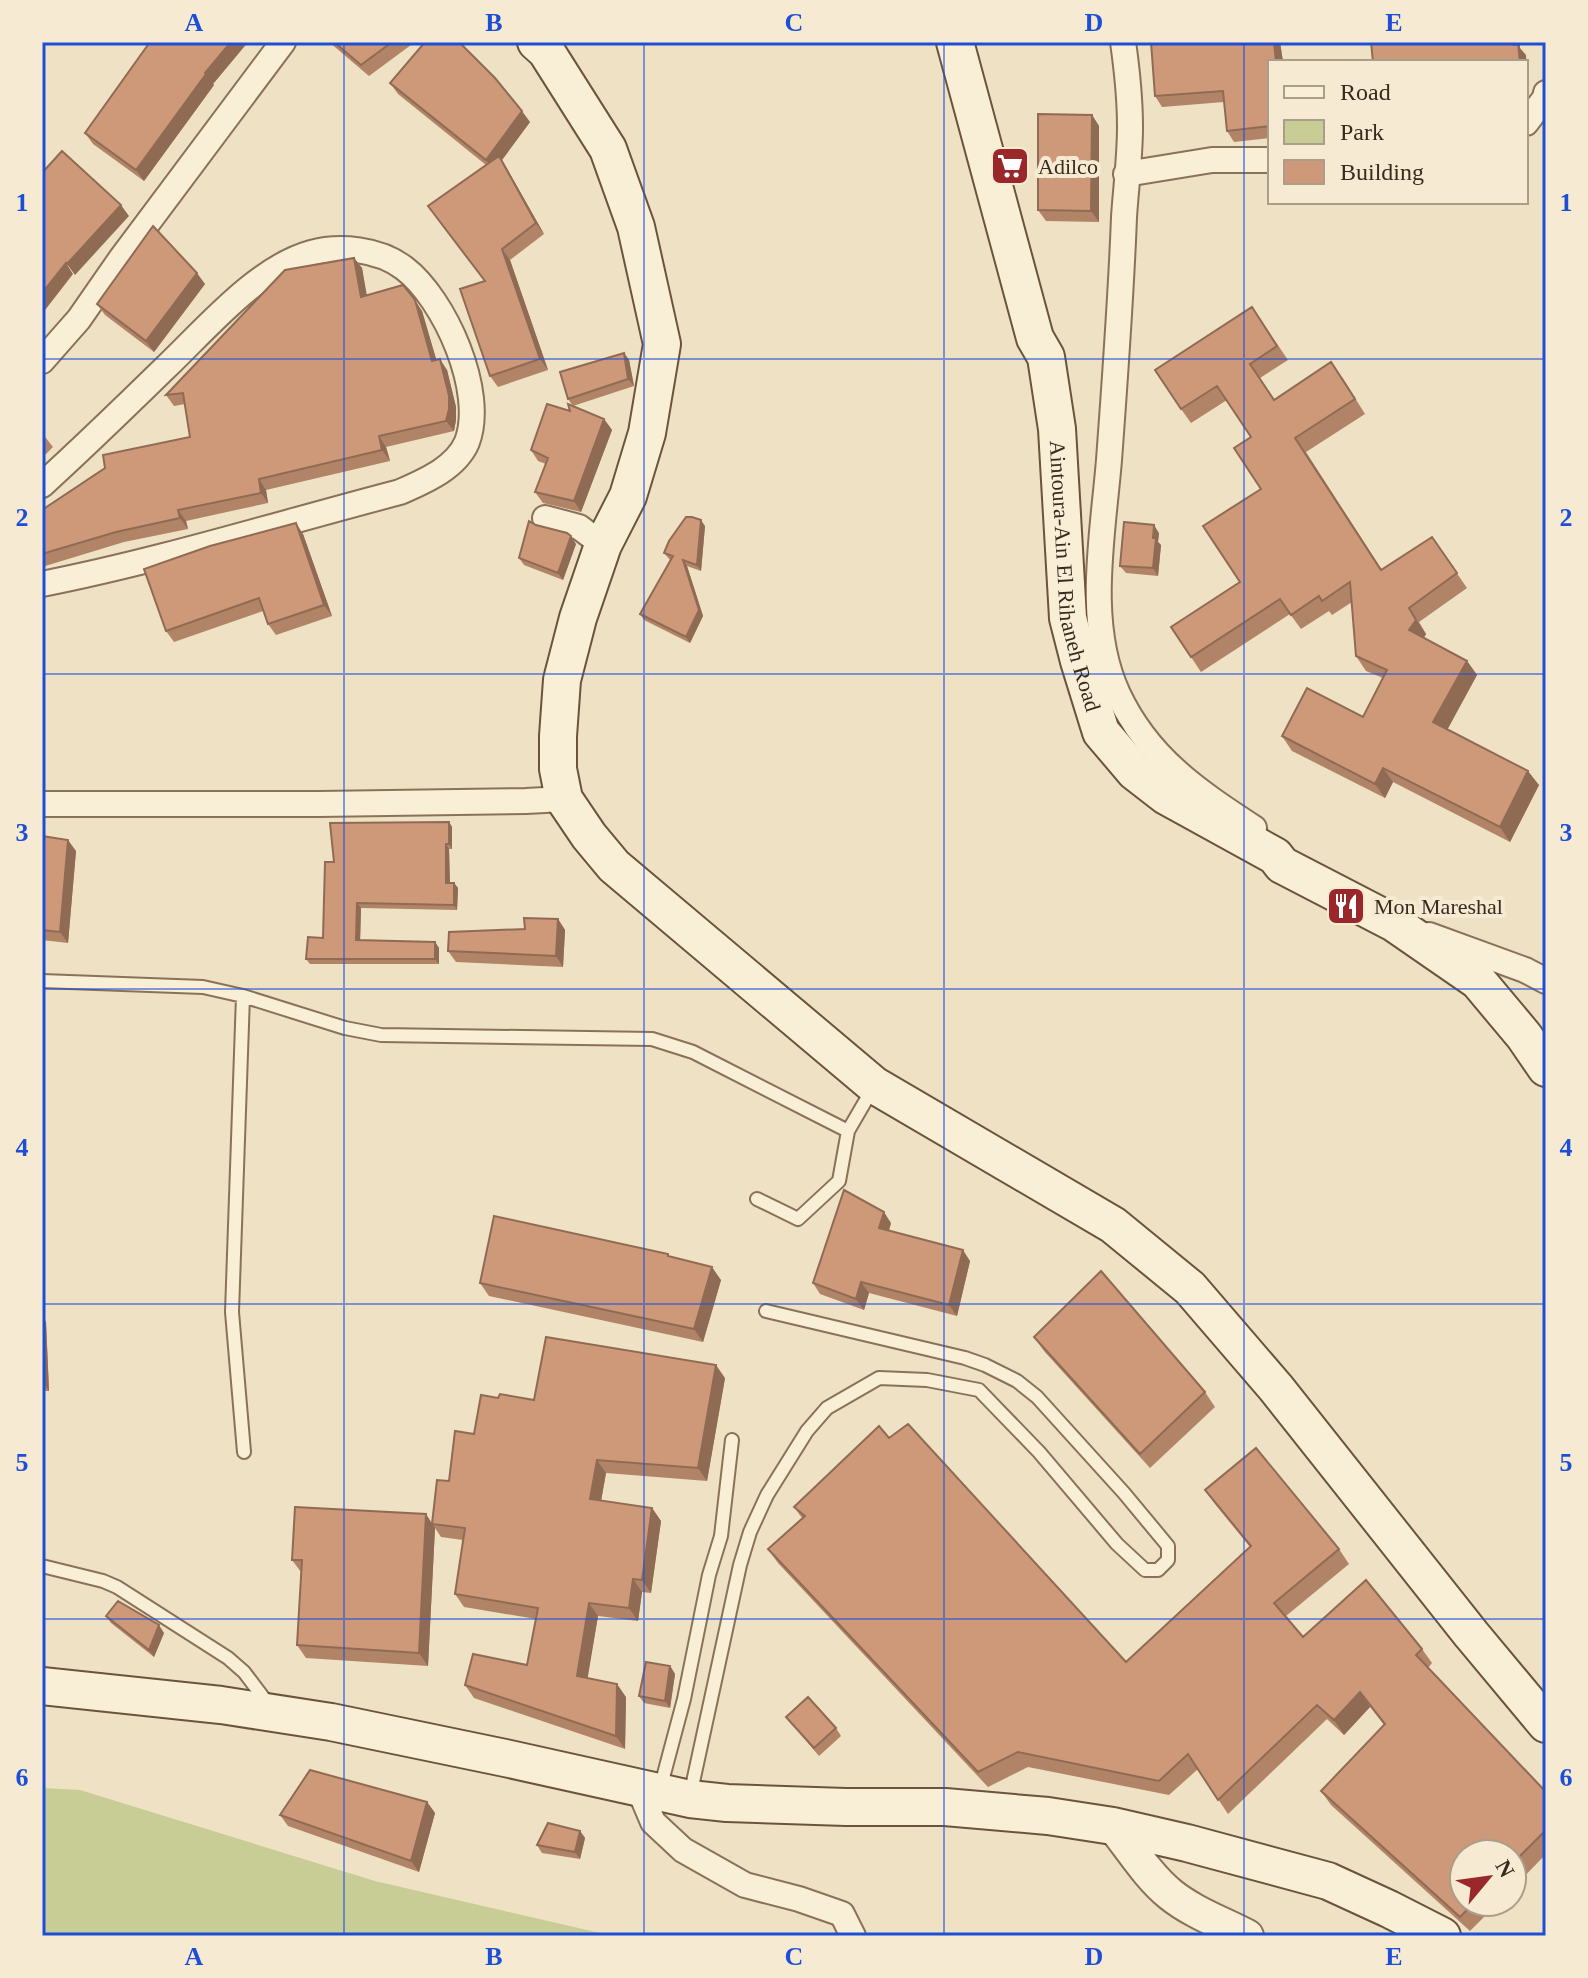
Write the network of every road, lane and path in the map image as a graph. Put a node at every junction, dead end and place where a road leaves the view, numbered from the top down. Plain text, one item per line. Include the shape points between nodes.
1 (283, 42) edge
2 (536, 42) edge
3 (955, 42) edge
4 (1123, 42) edge
5 (1546, 93) edge
6 (1528, 120) edge
7 (1268, 160) edge
8 (1126, 174) junction
9 (42, 361) edge
10 (42, 485) edge
11 (545, 518) dead end
12 (603, 545) junction
13 (42, 584) edge
14 (564, 799) junction
15 (42, 804) edge
16 (1289, 868) junction
17 (1394, 923) junction
18 (42, 981) edge
19 (1546, 981) edge
20 (243, 996) junction
21 (1546, 1068) edge
22 (874, 1085) junction
23 (848, 1131) junction
24 (757, 1199) dead end
25 (766, 1311) dead end
26 (985, 1365) junction
27 (979, 1390) junction
28 (732, 1440) dead end
29 (244, 1452) dead end
30 (42, 1566) edge
31 (42, 1686) edge
32 (275, 1712) junction
33 (1546, 1724) edge
34 (663, 1793) junction
35 (1113, 1826) junction
36 (853, 1936) edge
37 (1247, 1936) edge
38 (1442, 1936) edge

1 - 9 street via 79,319
2 - 12 main road via 608,149 636,227 662,344 647,433 628,496
3 - 16 main road, Aintoura-Ain El Rihaneh Road via 1035,338 1030,357 1052,628 1060,663 1094,736 1099,759 1139,800 1214,843
4 - 8 street via 1129,82
5 - 6 street
7 - 8 street via 1212,160
8 - 16 street via 1100,574 1104,652 1130,717 1155,752 1178,775 1269,837 1284,851
10 - 13 street via 232,303 273,271 310,253 363,251 404,268 449,324 469,385 467,442 426,481 192,549
11 - 12 street via 579,527
12 - 14 main road via 562,680 558,769
14 - 15 street
14 - 22 main road via 614,866
16 - 17 main road, Aintoura-Ain El Rihaneh Road
17 - 19 street
17 - 21 main road, Aintoura-Ain El Rihaneh Road via 1478,981
18 - 20 lane via 203,987
20 - 23 lane via 381,1035 652,1039 693,1052
20 - 29 lane via 232,1312
22 - 23 lane
22 - 33 main road via 1113,1225 1190,1288
23 - 24 lane via 839,1181 798,1219
25 - 26 lane
26 - 27 lane
26 - 27 lane via 1037,1397 1168,1546 1168,1560 1158,1570 1145,1570
27 - 34 lane via 879,1378 827,1408 807,1431 750,1532
28 - 34 lane via 721,1536
30 - 32 lane via 117,1587 228,1658
31 - 32 main road
32 - 34 main road
34 - 35 main road via 727,1803 945,1807
34 - 36 street via 653,1822 683,1850 745,1885 842,1914
35 - 37 street via 1169,1893
35 - 38 main road via 1328,1881

